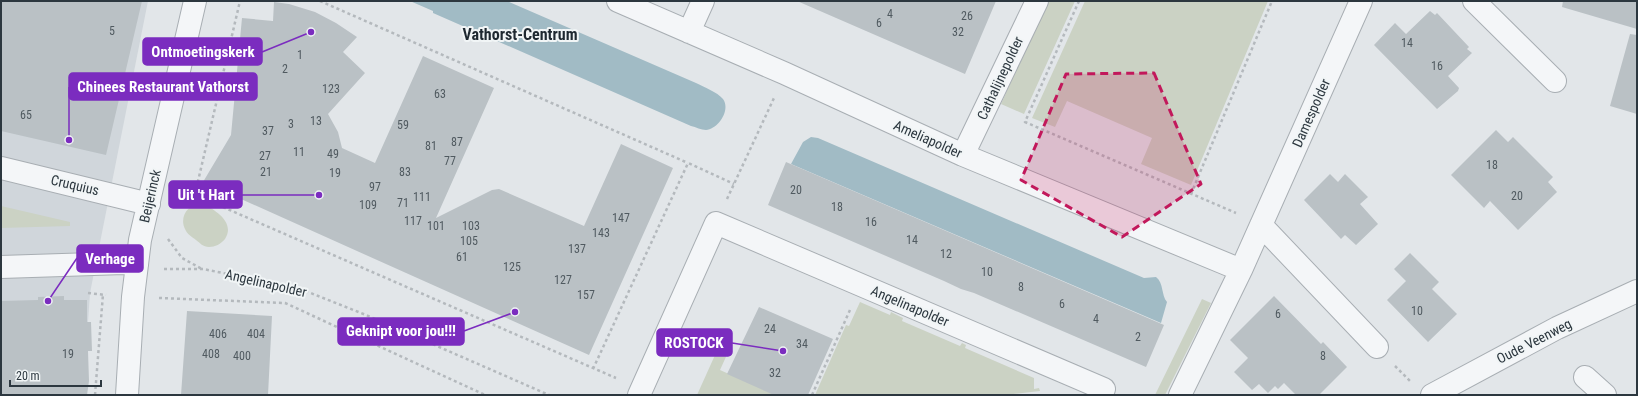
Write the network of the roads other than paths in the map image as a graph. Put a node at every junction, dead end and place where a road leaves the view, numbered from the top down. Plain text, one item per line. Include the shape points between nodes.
1 (196, 1) edge
2 (618, 1) edge
3 (703, 1) edge
4 (1037, 1) edge
5 (1361, 1) edge
6 (1474, 1) edge
7 (689, 32) junction
8 (1555, 81) dead end
9 (963, 155) junction
10 (1, 168) edge
11 (149, 204) junction
12 (1262, 225) junction
13 (137, 265) junction
14 (1, 267) edge
15 (1241, 270) junction
16 (1637, 291) edge
17 (1377, 347) road end
18 (1585, 377) dead end
19 (1104, 389) dead end
20 (1423, 390) edge
21 (640, 392) edge
22 (127, 395) edge
23 (1180, 395) edge
24 (1605, 395) edge

1 - 11 street, Beijerinck
2 - 7 street, Ameliapolder
3 - 7 street
4 - 9 street, Cathalijnepolder
5 - 12 street, Damespolder
6 - 8 street
7 - 9 street, Ameliapolder
9 - 15 street, Ameliapolder
10 - 11 street, Cruquius
11 - 13 street, Beijerinck
12 - 15 street, Damespolder
12 - 17 street
13 - 14 street via 124,263
13 - 22 street, Beijerinck
15 - 23 street, Damespolder
16 - 20 street, Oude Veenweg
18 - 24 street
19 - 21 street, Angelinapolder via 716,223

